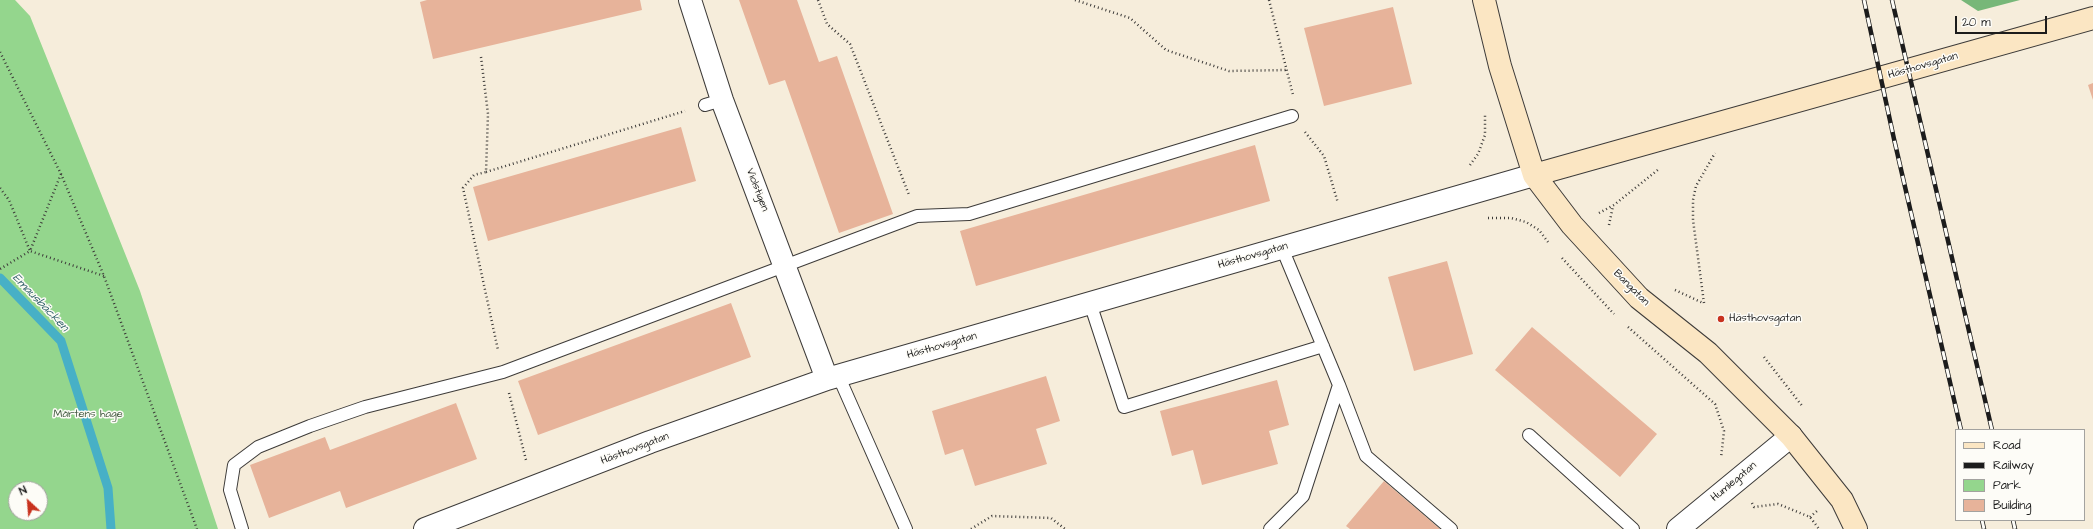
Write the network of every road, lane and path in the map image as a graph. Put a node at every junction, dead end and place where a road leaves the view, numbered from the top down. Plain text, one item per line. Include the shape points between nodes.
1 (690, 0) edge
2 (818, 0) edge
3 (1076, 0) edge
4 (1269, 0) edge
5 (1484, 0) edge
6 (2093, 18) edge
7 (0, 52) edge
8 (481, 57) dead end
9 (1286, 70) junction
10 (714, 103) junction
11 (1485, 114) dead end
12 (1292, 116) junction
13 (1717, 151) dead end
14 (1467, 169) dead end
15 (486, 172) junction
16 (62, 174) junction
17 (1534, 175) junction
18 (0, 188) edge
19 (1338, 204) dead end
20 (917, 216) junction
21 (1483, 219) dead end
22 (1551, 245) dead end
23 (1282, 248) junction
24 (30, 251) junction
25 (1560, 256) dead end
26 (786, 266) junction
27 (0, 269) edge
28 (104, 276) junction
29 (1090, 303) junction
30 (1704, 303) dead end
31 (1616, 316) dead end
32 (1622, 321) dead end
33 (1323, 346) junction
34 (503, 372) junction
35 (832, 377) junction
36 (1339, 385) junction
37 (1529, 436) dead end
38 (1791, 436) junction
39 (1721, 460) dead end
40 (527, 463) dead end
41 (1754, 507) dead end
42 (197, 529) edge
43 (242, 529) edge
44 (424, 529) edge
45 (906, 529) edge
46 (971, 529) edge
47 (1065, 529) edge
48 (1270, 529) edge
49 (1451, 529) edge
50 (1633, 529) edge
51 (1678, 529) edge
52 (1819, 529) edge
53 (1856, 529) edge

1 - 10 street, Violstigen
2 - 20 path via 827,24 850,44
3 - 9 path via 1130,18 1166,50 1229,71
4 - 9 path
5 - 17 street, Bangatan via 1500,66
6 - 17 street, Hästhovsgatan
7 - 16 path
8 - 15 path via 488,114
9 - 12 path via 1294,101
10 - 15 path
10 - 26 street, Violstigen
11 - 14 path via 1485,135 1478,154
12 - 19 path via 1324,156
12 - 20 lane via 969,214
13 - 30 path via 1696,186 1692,200
15 - 34 path via 474,175 463,188
16 - 24 path
16 - 28 path
17 - 23 street, Hästhovsgatan
17 - 38 street, Bangatan via 1577,230 1639,298 1708,353
18 - 24 path via 9,200
20 - 26 lane
21 - 22 path via 1498,217 1526,222 1539,230
23 - 29 street, Hästhovsgatan
23 - 33 lane
24 - 27 path
24 - 28 path
25 - 31 path
26 - 34 lane
26 - 35 street, Violstigen
28 - 42 path
29 - 33 lane via 1124,407
29 - 35 street, Hästhovsgatan
32 - 39 path via 1714,404 1724,431
33 - 36 lane
34 - 40 path
34 - 43 lane via 365,407 258,447 234,465 230,490
35 - 44 street, Hästhovsgatan via 650,442
35 - 45 lane
36 - 48 lane via 1303,496
36 - 49 lane via 1366,456
37 - 50 lane
38 - 51 street, Humlegatan
38 - 53 street, Bangatan via 1842,500
41 - 52 path via 1778,504 1810,517
46 - 47 path via 992,516 1051,518

